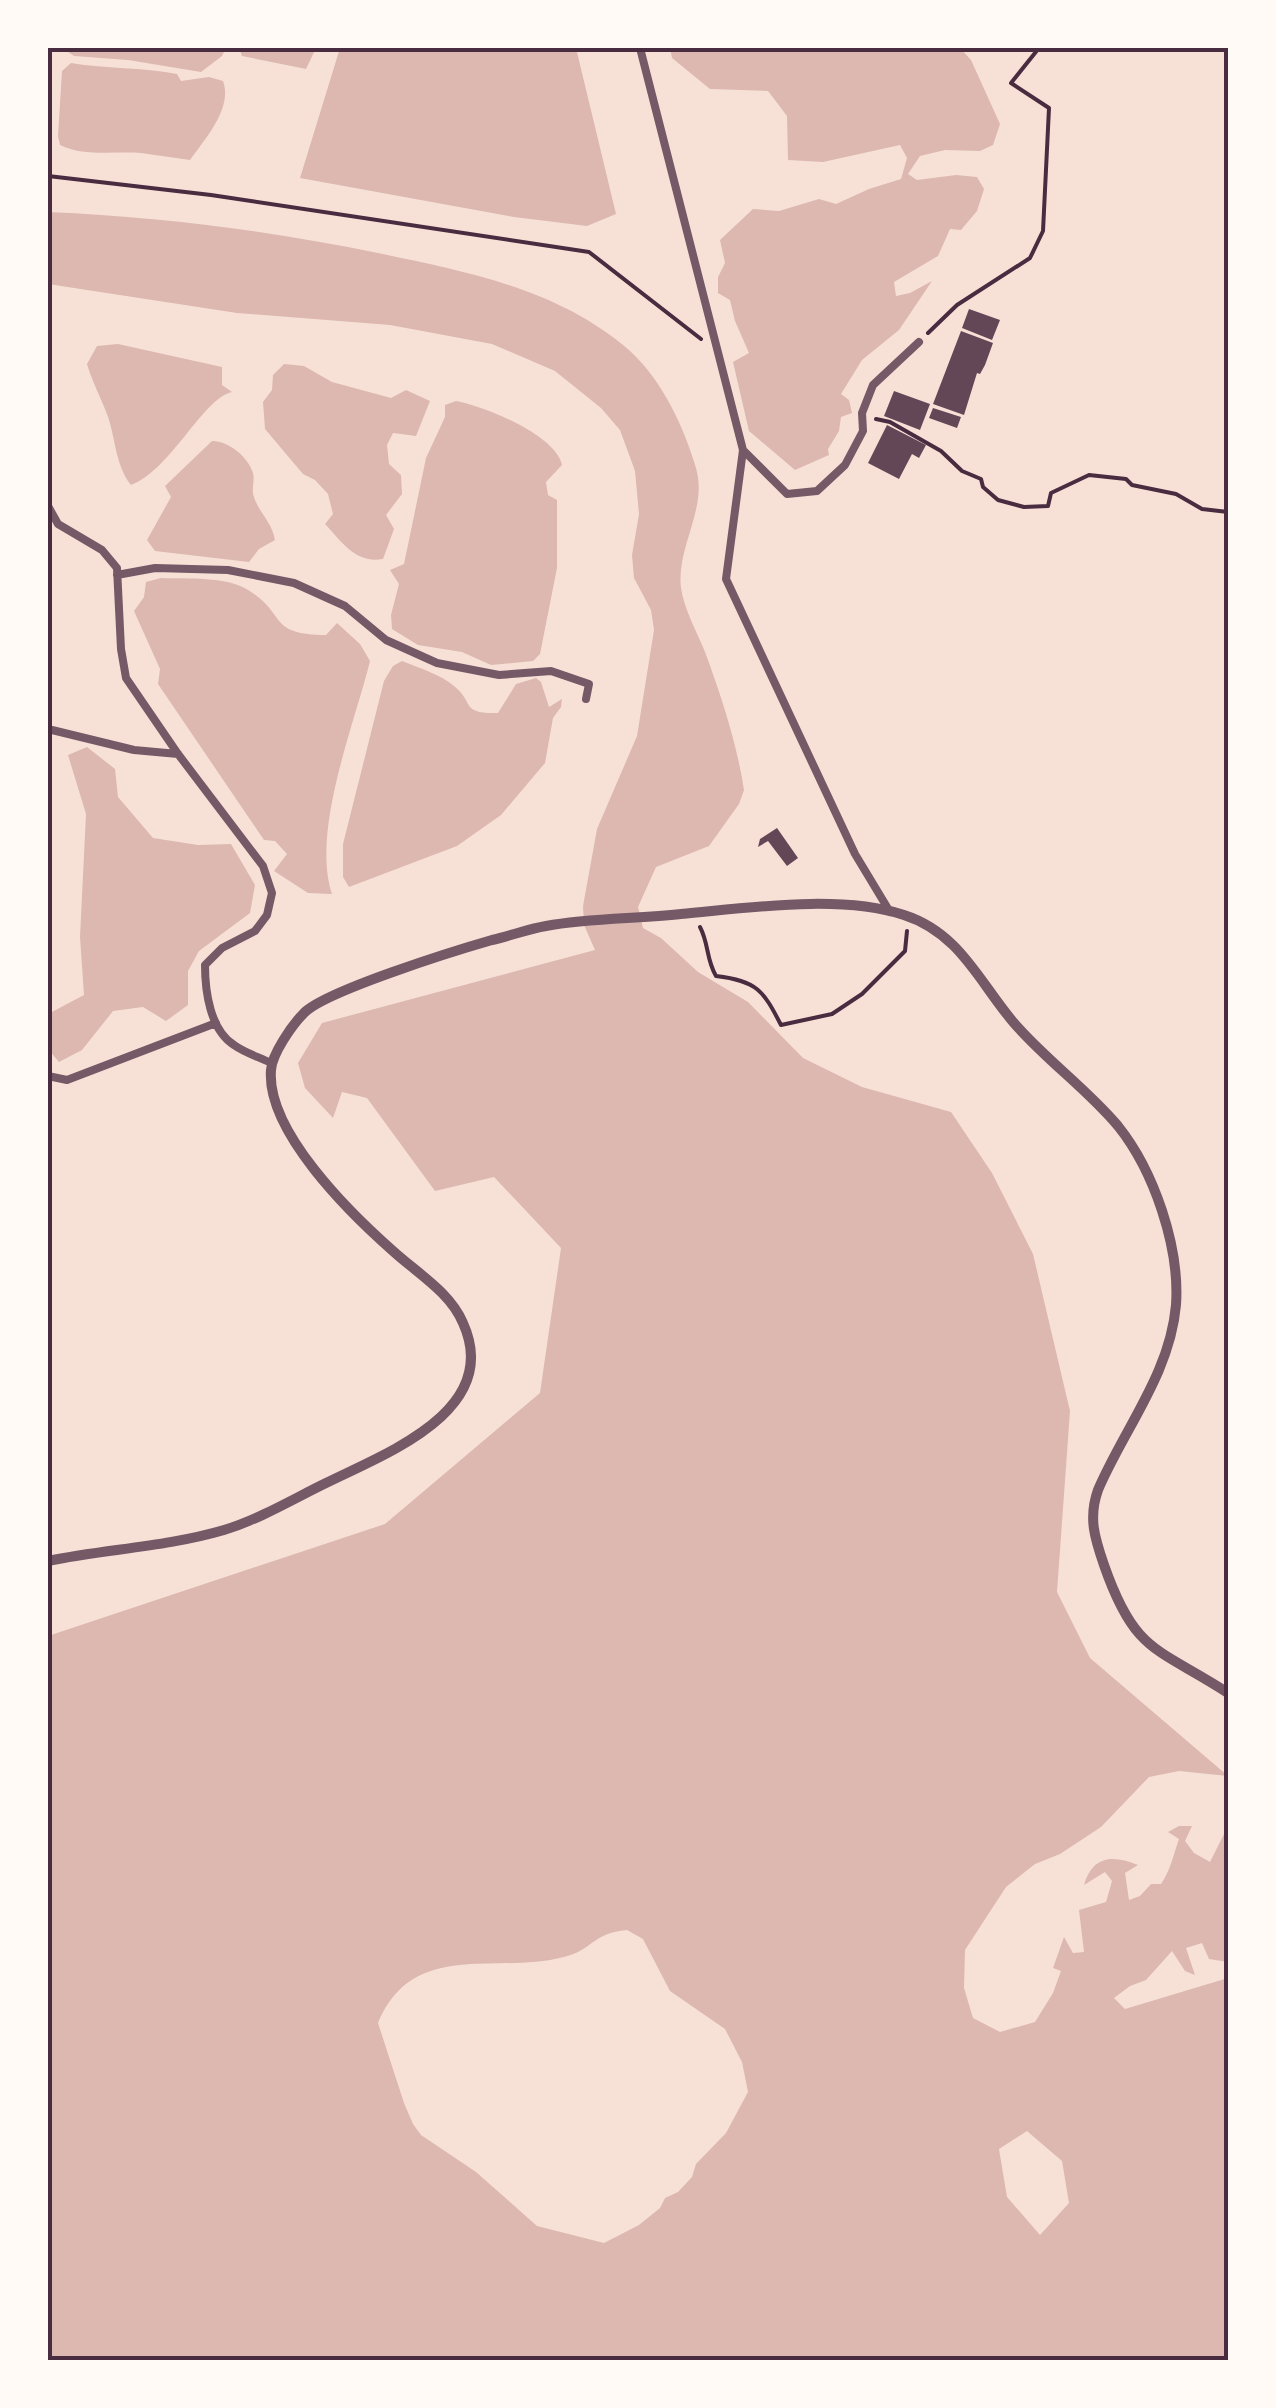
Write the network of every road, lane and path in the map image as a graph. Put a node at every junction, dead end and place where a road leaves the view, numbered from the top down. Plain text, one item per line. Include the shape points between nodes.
1 (640, 48) edge
2 (1038, 48) edge
3 (48, 176) edge
4 (919, 342) joint
5 (716, 351) junction
6 (862, 416) junction
7 (743, 450) junction
8 (48, 506) edge
9 (1228, 512) edge
10 (117, 575) junction
11 (586, 699) dead end
12 (52, 730) dead end
13 (178, 754) junction
14 (890, 912) junction
15 (698, 913) junction
16 (908, 916) junction
17 (216, 1023) junction
18 (270, 1063) junction
19 (48, 1076) edge
20 (48, 1561) edge
21 (1228, 1693) edge

1 - 5 street
2 - 4 path via 1011,82 1049,108 1043,231 1030,258 958,306
3 - 5 path via 588,252
4 - 6 street via 872,385
5 - 7 street
6 - 7 street via 863,431 845,465 817,490 787,494
6 - 9 path via 890,422 941,450 1009,505 1048,506 1051,493 1090,475 1126,479 1202,509
7 - 14 street via 726,579 855,854
8 - 10 street via 58,524 102,550
10 - 11 street via 155,568 228,570 294,583 436,663 499,675 551,671 589,684
10 - 13 street via 126,678
12 - 13 street
13 - 17 street via 263,866 272,893 255,931 205,965
14 - 15 street via 850,904
14 - 16 street
15 - 16 path via 716,976 739,979 764,994 781,1025 832,1014 862,994 905,952
15 - 18 street via 548,926 458,950 306,1009
16 - 21 street via 953,942 1016,1025 1117,1126 1145,1172 1172,1255 1175,1312 1160,1369 1098,1490 1092,1528 1130,1626 1159,1653
17 - 18 street via 230,1044
17 - 19 street via 67,1080
18 - 20 street via 272,1096 294,1140 362,1222 460,1315 470,1349 461,1389 442,1418 416,1438 245,1522 162,1544

